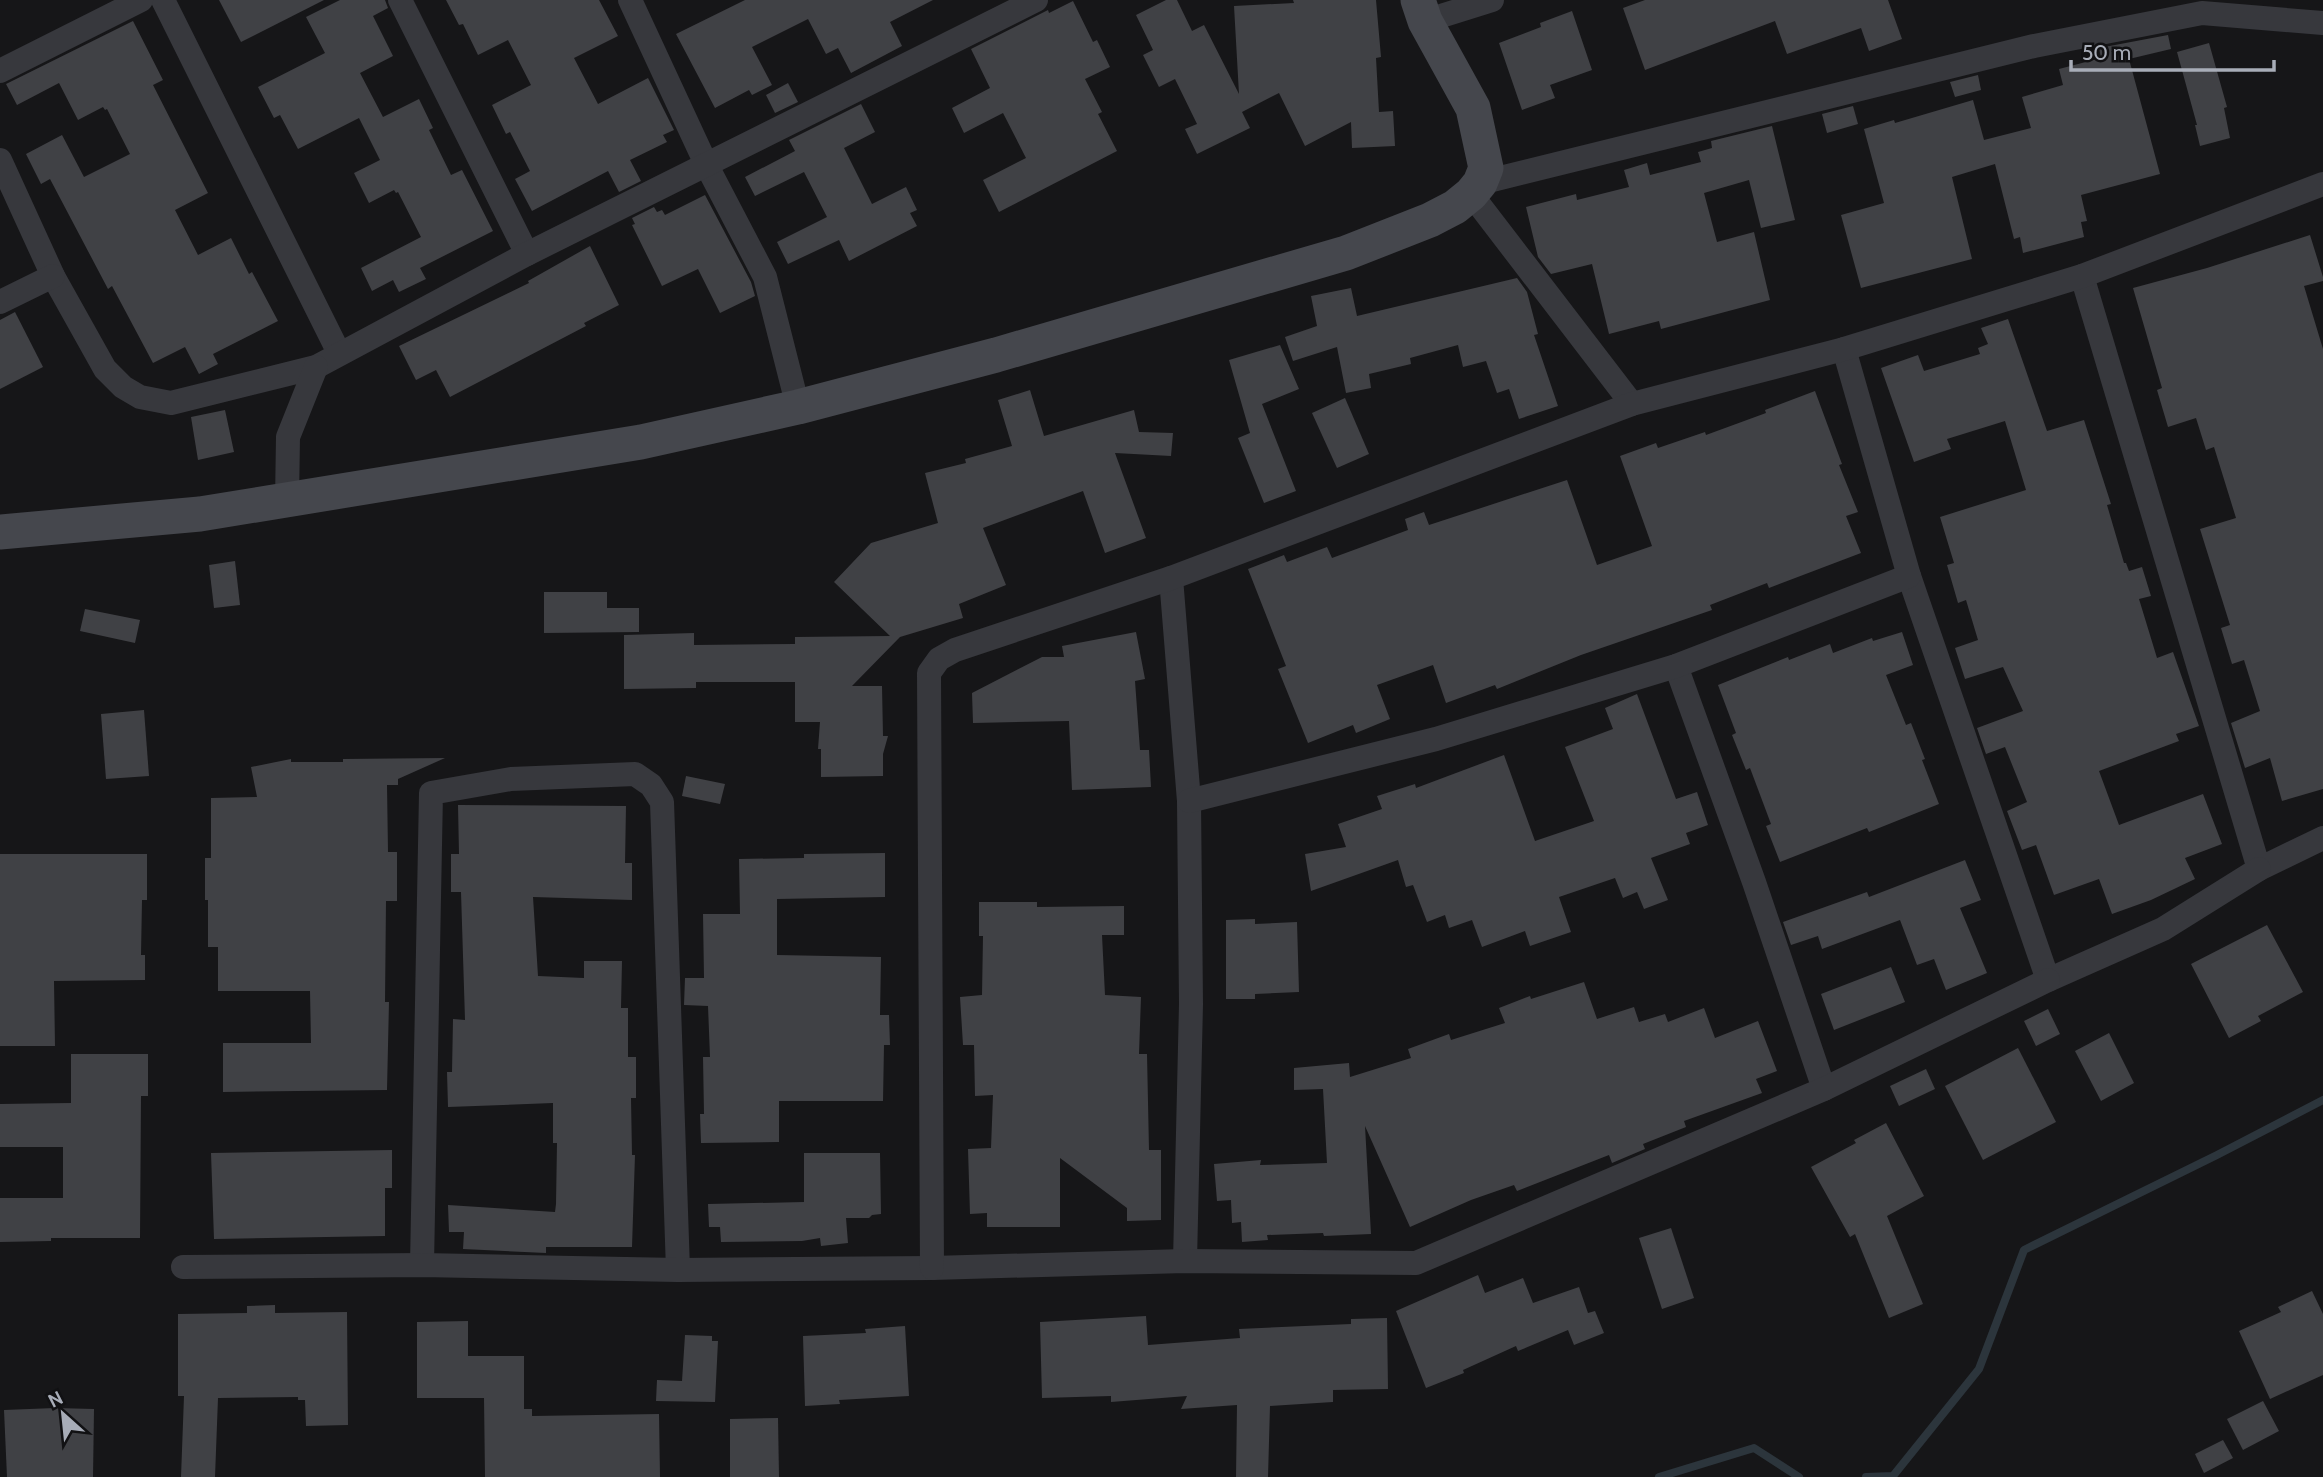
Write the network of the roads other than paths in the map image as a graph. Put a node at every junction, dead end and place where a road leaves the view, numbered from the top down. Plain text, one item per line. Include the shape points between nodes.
1 (141, 0) edge
2 (163, 0) edge
3 (400, 0) edge
4 (629, 0) edge
5 (1036, 0) edge
6 (1492, 0) edge
7 (1422, 10) edge
8 (2323, 30) edge
9 (0, 71) edge
10 (0, 160) edge
11 (707, 166) junction
12 (2323, 184) edge
13 (1476, 188) junction
14 (527, 254) junction
15 (53, 276) junction
16 (2082, 276) junction
17 (0, 302) edge
18 (1844, 349) junction
19 (339, 353) junction
20 (316, 367) junction
21 (1632, 404) junction
22 (797, 407) junction
23 (287, 501) junction
24 (0, 532) edge
25 (1909, 576) junction
26 (1171, 578) junction
27 (1676, 666) junction
28 (1189, 801) junction
29 (2323, 838) edge
30 (2259, 869) junction
31 (2048, 980) junction
32 (1824, 1089) junction
33 (1185, 1261) junction
34 (422, 1265) junction
35 (183, 1266) dead end
36 (932, 1269) junction
37 (678, 1270) junction

1 - 9 street
2 - 19 street
3 - 14 street
4 - 11 street
5 - 11 street
6 - 7 street
7 - 13 street via 1473,108 1486,168
8 - 13 street via 2202,13 2034,46
10 - 15 street
11 - 14 street
11 - 22 street via 765,276
12 - 16 street
13 - 21 street
13 - 22 street via 1455,207 1430,220 1346,253 996,355
14 - 19 street
15 - 17 street
15 - 20 street via 105,369 140,397 171,402
16 - 18 street
16 - 30 street
18 - 21 street
18 - 25 street
19 - 20 street
20 - 23 street via 288,437
21 - 26 street
22 - 23 street via 641,442
23 - 24 street via 200,514
25 - 27 street
25 - 31 street
26 - 28 street
26 - 36 street via 955,650 939,659 929,673
27 - 28 street via 1436,739
27 - 32 street
28 - 33 street via 1191,1004
29 - 30 street
30 - 31 street via 2163,929
31 - 32 street
32 - 33 street via 1416,1263
33 - 36 street
34 - 35 street
34 - 37 street
34 - 37 street via 431,793 511,779 635,774 651,785 662,802
36 - 37 street

